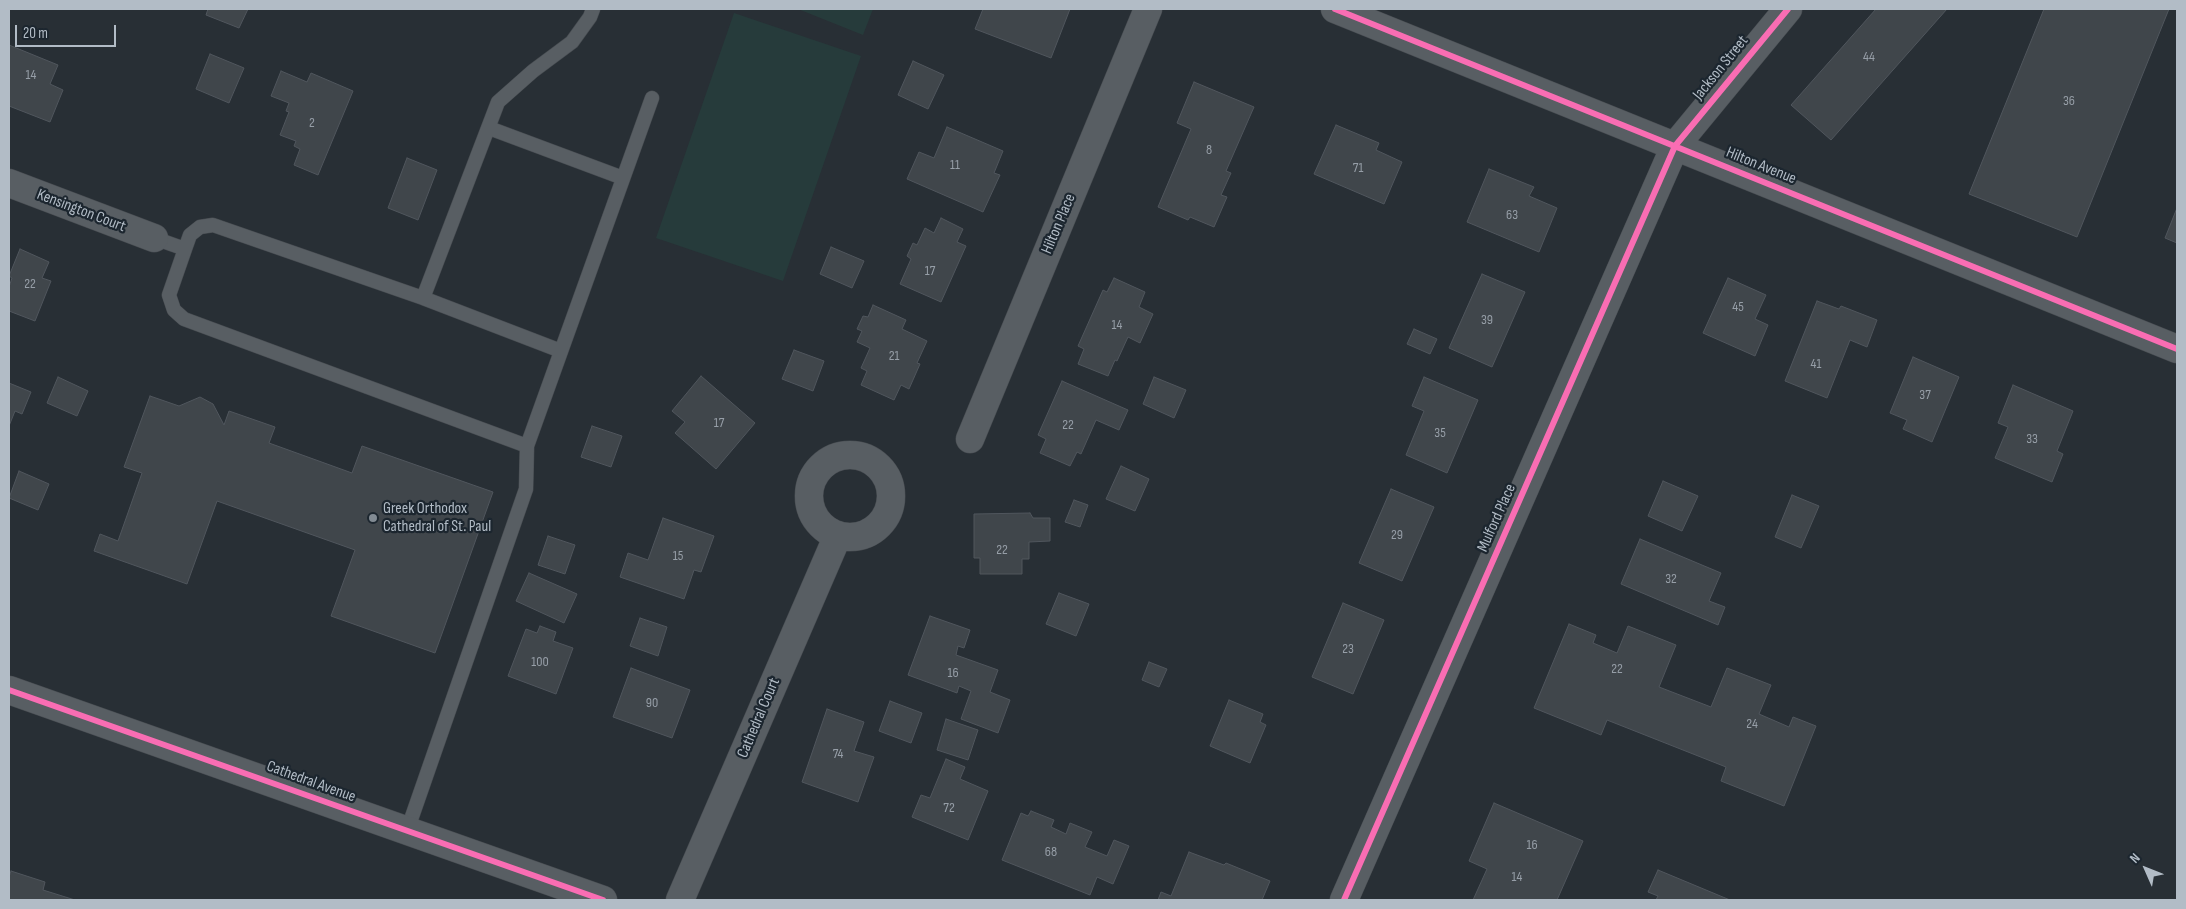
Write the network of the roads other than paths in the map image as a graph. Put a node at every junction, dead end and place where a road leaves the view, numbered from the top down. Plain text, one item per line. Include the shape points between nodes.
1 (593, 9) edge
2 (1148, 9) edge
3 (1335, 9) edge
4 (1788, 9) edge
5 (652, 98) dead end
6 (489, 128) junction
7 (1675, 146) junction
8 (623, 178) junction
9 (9, 183) edge
10 (154, 238) joint
11 (185, 249) junction
12 (424, 298) junction
13 (2177, 349) edge
14 (561, 351) junction
15 (970, 439) dead end
16 (527, 446) junction
17 (838, 535) dead end
18 (9, 690) edge
19 (407, 831) junction
20 (604, 900) edge
21 (680, 900) edge
22 (1344, 900) edge

1 - 6 lane via 572,42 498,102
2 - 15 street, Hilton Place
3 - 7 street, Hilton Avenue
4 - 7 street, Jackson Street
5 - 8 lane
6 - 8 lane
6 - 12 lane
7 - 13 street, Hilton Avenue
7 - 22 street, Mulford Place
8 - 14 lane
9 - 10 street, Kensington Court
10 - 11 lane
11 - 12 lane via 190,235 200,227 213,225
11 - 16 lane via 168,295 174,310 184,319
12 - 14 lane
14 - 16 lane
16 - 19 lane via 526,488
17 - 21 street, Cathedral Court
18 - 19 street, Cathedral Avenue
19 - 20 street, Cathedral Avenue

